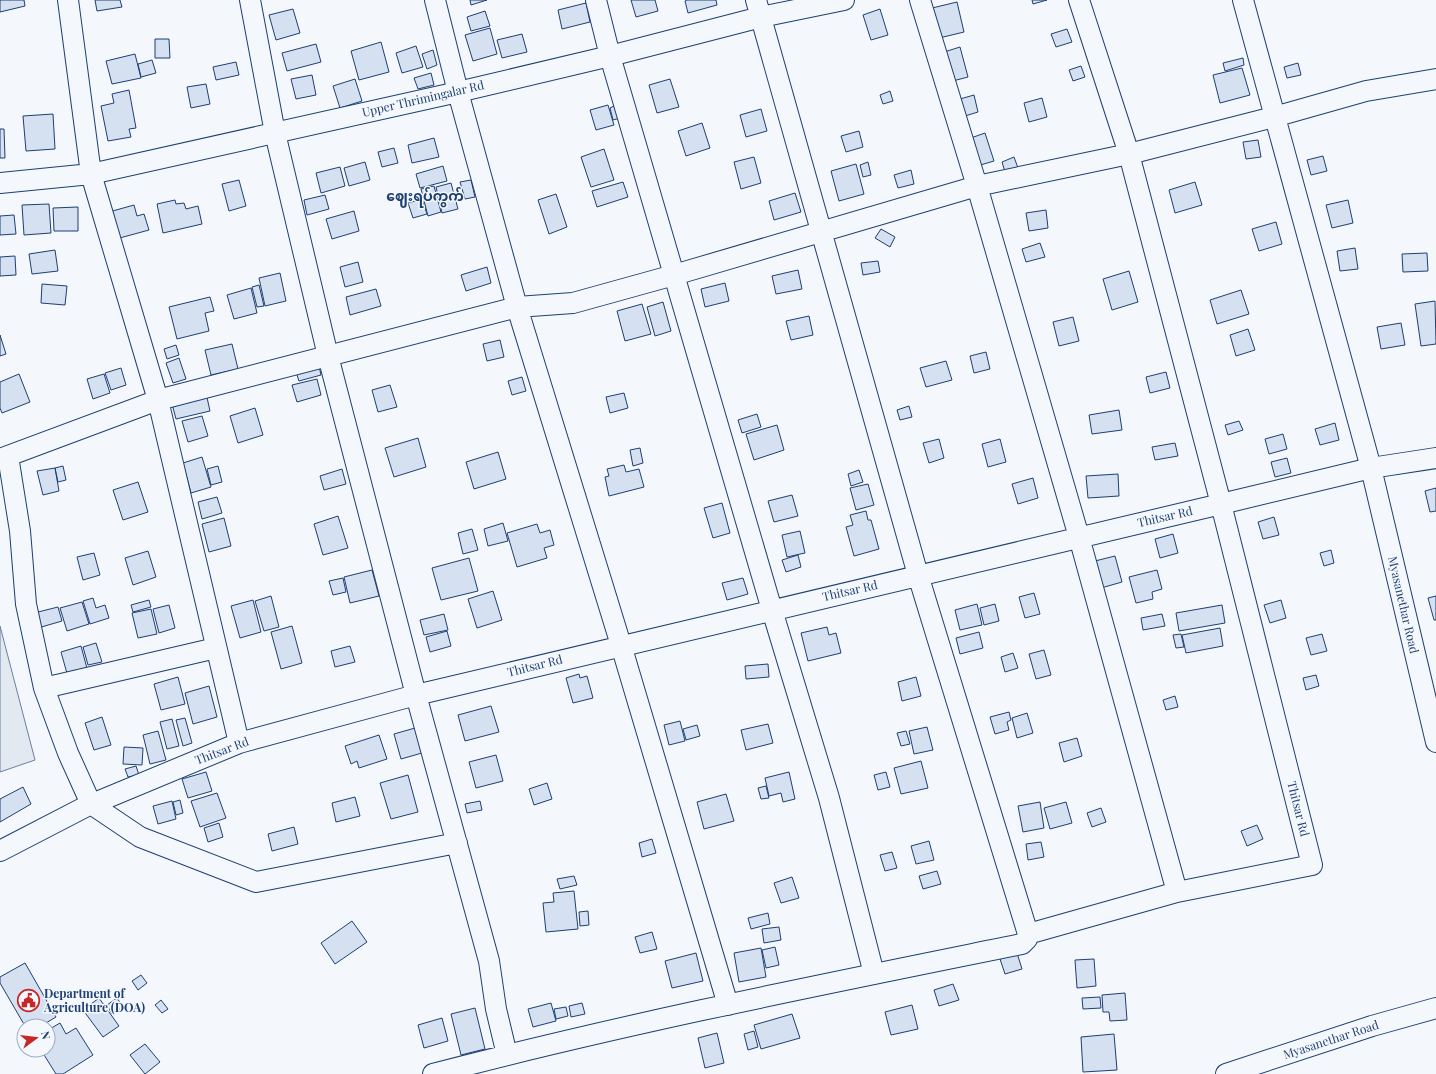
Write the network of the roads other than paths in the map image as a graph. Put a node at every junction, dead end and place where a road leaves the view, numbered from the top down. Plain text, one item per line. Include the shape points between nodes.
1 (68, 0) edge
2 (250, 0) edge
3 (435, 0) edge
4 (596, 0) edge
5 (844, 0) edge
6 (920, 0) edge
7 (1079, 0) edge
8 (1243, 0) edge
9 (759, 9) edge
10 (610, 56) junction
11 (1436, 79) edge
12 (458, 92) junction
13 (1274, 116) junction
14 (276, 133) junction
15 (1129, 154) junction
16 (91, 174) junction
17 (0, 183) edge
18 (977, 186) junction
19 (822, 232) junction
20 (674, 275) junction
21 (517, 307) junction
22 (328, 356) junction
23 (158, 400) junction
24 (4, 458) edge
25 (1436, 458) edge
26 (1371, 468) junction
27 (1221, 504) junction
28 (1078, 537) junction
29 (918, 575) junction
30 (772, 610) junction
31 (621, 645) junction
32 (216, 648) junction
33 (44, 688) junction
34 (416, 695) junction
35 (1436, 742) edge
36 (239, 743) junction
37 (91, 804) junction
38 (457, 843) junction
39 (0, 851) edge
40 (1177, 892) junction
41 (1028, 934) junction
42 (874, 974) junction
43 (728, 1005) junction
44 (1436, 1008) edge
45 (507, 1054) junction
46 (433, 1074) edge
47 (1226, 1074) edge

1 - 16 street
2 - 14 street
3 - 12 street
4 - 10 street
5 - 9 street, Upper Thrimingalar Rd
6 - 18 street
7 - 15 street
8 - 13 street, Myasanethar Road
9 - 10 street, Upper Thrimingalar Rd
9 - 19 street
10 - 12 street, Upper Thrimingalar Rd
10 - 20 street
11 - 13 street via 1366,91
12 - 14 street, Upper Thrimingalar Rd
12 - 21 street
13 - 15 street
13 - 26 street, Myasanethar Road
14 - 16 street, Upper Thrimingalar Rd
14 - 22 street
15 - 18 street
15 - 27 street
16 - 17 street, Upper Thrimingalar Rd
16 - 23 street
18 - 19 street
18 - 28 street
19 - 20 street
19 - 29 street
20 - 21 street via 573,303
20 - 30 street
21 - 22 street
21 - 31 street
22 - 23 street
22 - 34 street
23 - 24 street
23 - 32 street
24 - 33 street via 20,531 26,604
25 - 26 street
26 - 27 street
26 - 35 street, Myasanethar Road
27 - 28 street, Thitsar Rd
27 - 40 street, Thitsar Rd via 1312,865
28 - 29 street, Thitsar Rd
28 - 40 street
29 - 30 street, Thitsar Rd
29 - 41 street
30 - 31 street, Thitsar Rd
30 - 42 street via 828,798
31 - 34 street, Thitsar Rd
31 - 43 street
32 - 33 street
32 - 36 street
33 - 37 street via 68,753
34 - 36 street, Thitsar Rd
34 - 38 street
36 - 37 street, Thitsar Rd
37 - 38 street via 140,837 256,882
37 - 39 street, Thitsar Rd
38 - 45 street via 490,961 496,1009
40 - 41 street
41 - 42 street via 1022,944
42 - 43 street
43 - 45 street
44 - 47 street, Myasanethar Road
45 - 46 street

